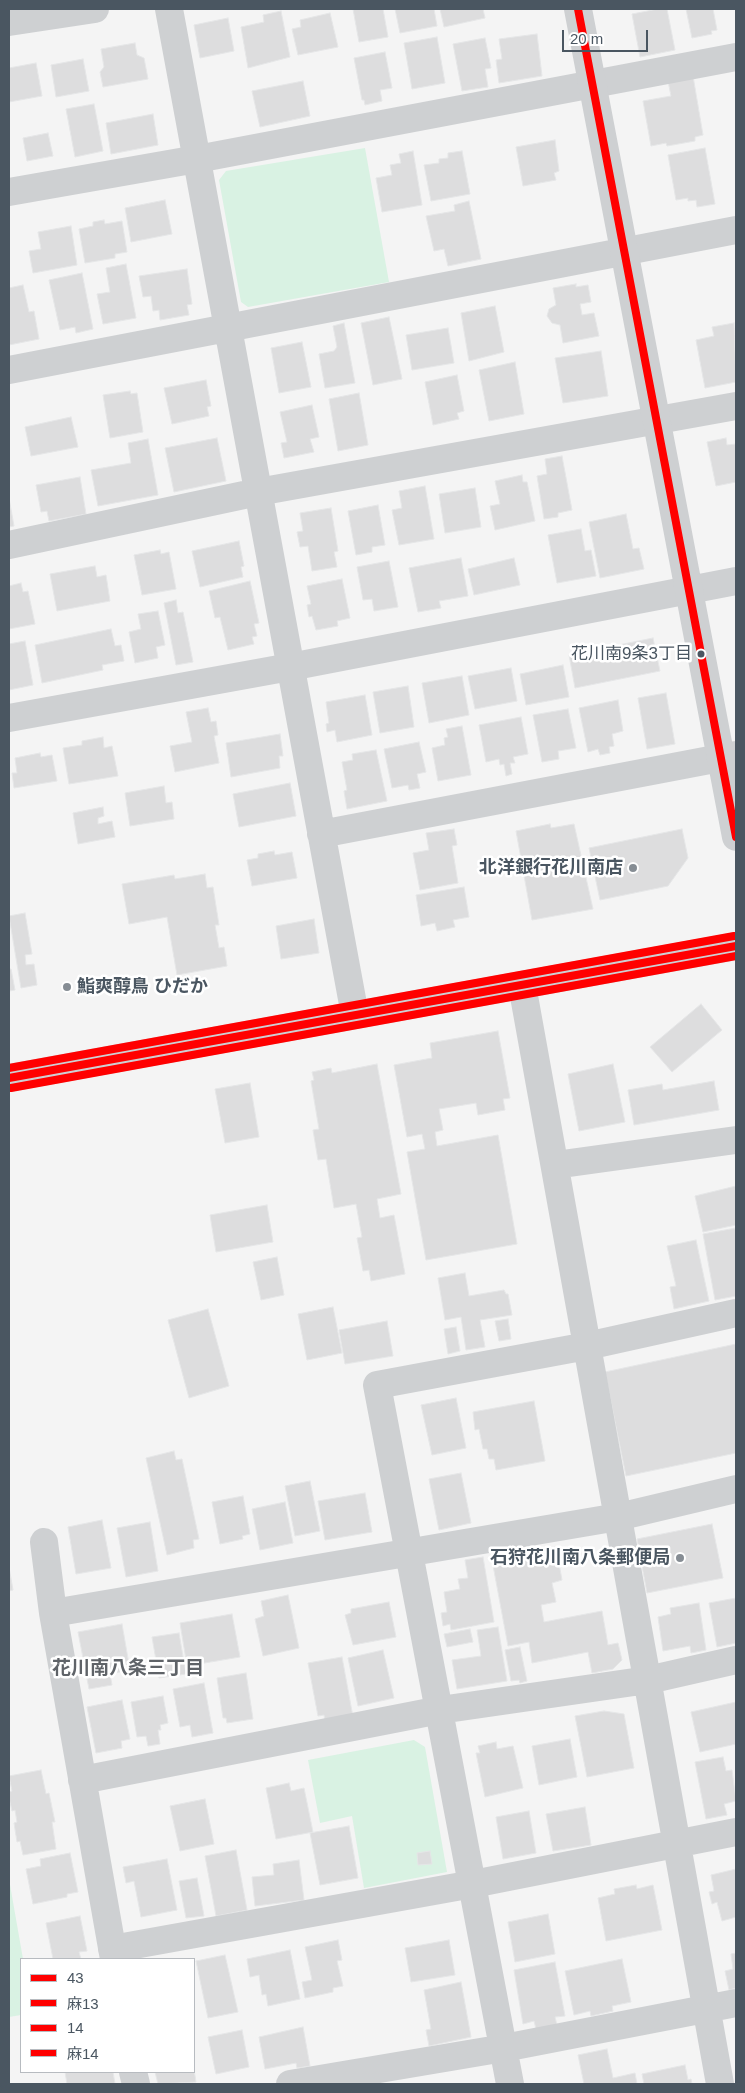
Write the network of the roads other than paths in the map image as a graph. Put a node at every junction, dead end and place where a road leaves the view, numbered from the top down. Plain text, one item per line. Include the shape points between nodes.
1 (95, 9) edge
2 (169, 9) edge
3 (578, 9) edge
4 (9, 22) edge
5 (736, 57) edge
6 (593, 84) junction
7 (197, 159) junction
8 (9, 192) edge
9 (736, 230) edge
10 (624, 250) junction
11 (228, 329) junction
12 (9, 370) edge
13 (736, 406) edge
14 (657, 421) junction
15 (258, 492) junction
16 (9, 545) edge
17 (736, 581) edge
18 (689, 589) junction
19 (290, 668) junction
20 (9, 718) edge
21 (729, 756) edge
22 (321, 834) junction
23 (736, 837) edge
24 (736, 946) edge
25 (522, 985) junction
26 (355, 1015) junction
27 (9, 1078) edge
28 (736, 1140) edge
29 (555, 1165) junction
30 (736, 1313) edge
31 (588, 1346) junction
32 (736, 1489) edge
33 (618, 1517) junction
34 (44, 1542) dead end
35 (410, 1552) junction
36 (53, 1613) junction
37 (736, 1660) edge
38 (648, 1680) junction
39 (440, 1710) junction
40 (82, 1780) junction
41 (736, 1832) edge
42 (677, 1845) junction
43 (473, 1884) junction
44 (113, 1954) edge
45 (736, 2003) edge
46 (707, 2009) junction
47 (504, 2048) junction
48 (290, 2084) edge
49 (510, 2084) edge
50 (720, 2084) edge

1 - 4 street
2 - 7 street
3 - 6 street
5 - 6 street
6 - 7 street
6 - 10 street
7 - 8 street
7 - 11 street
9 - 10 street
10 - 11 street
10 - 14 street
11 - 12 street
11 - 15 street
13 - 14 street
14 - 15 street
14 - 18 street
15 - 16 street
15 - 19 street
17 - 18 street
18 - 19 street
18 - 21 street
19 - 20 street
19 - 22 street
21 - 22 street
21 - 23 street
22 - 26 street
24 - 25 main road
25 - 26 main road
25 - 29 street
26 - 27 main road
28 - 29 street
29 - 31 street
30 - 31 street
31 - 33 street
31 - 35 street via 377,1385
32 - 33 street
33 - 35 street
33 - 38 street
34 - 36 street
35 - 36 street
35 - 39 street
36 - 40 street
37 - 38 street
38 - 39 street
38 - 42 street
39 - 40 street
39 - 43 street
40 - 44 street
41 - 42 street
42 - 43 street
42 - 46 street
43 - 44 street
43 - 47 street
45 - 46 street
46 - 47 street
46 - 50 street
47 - 48 street
47 - 49 street

